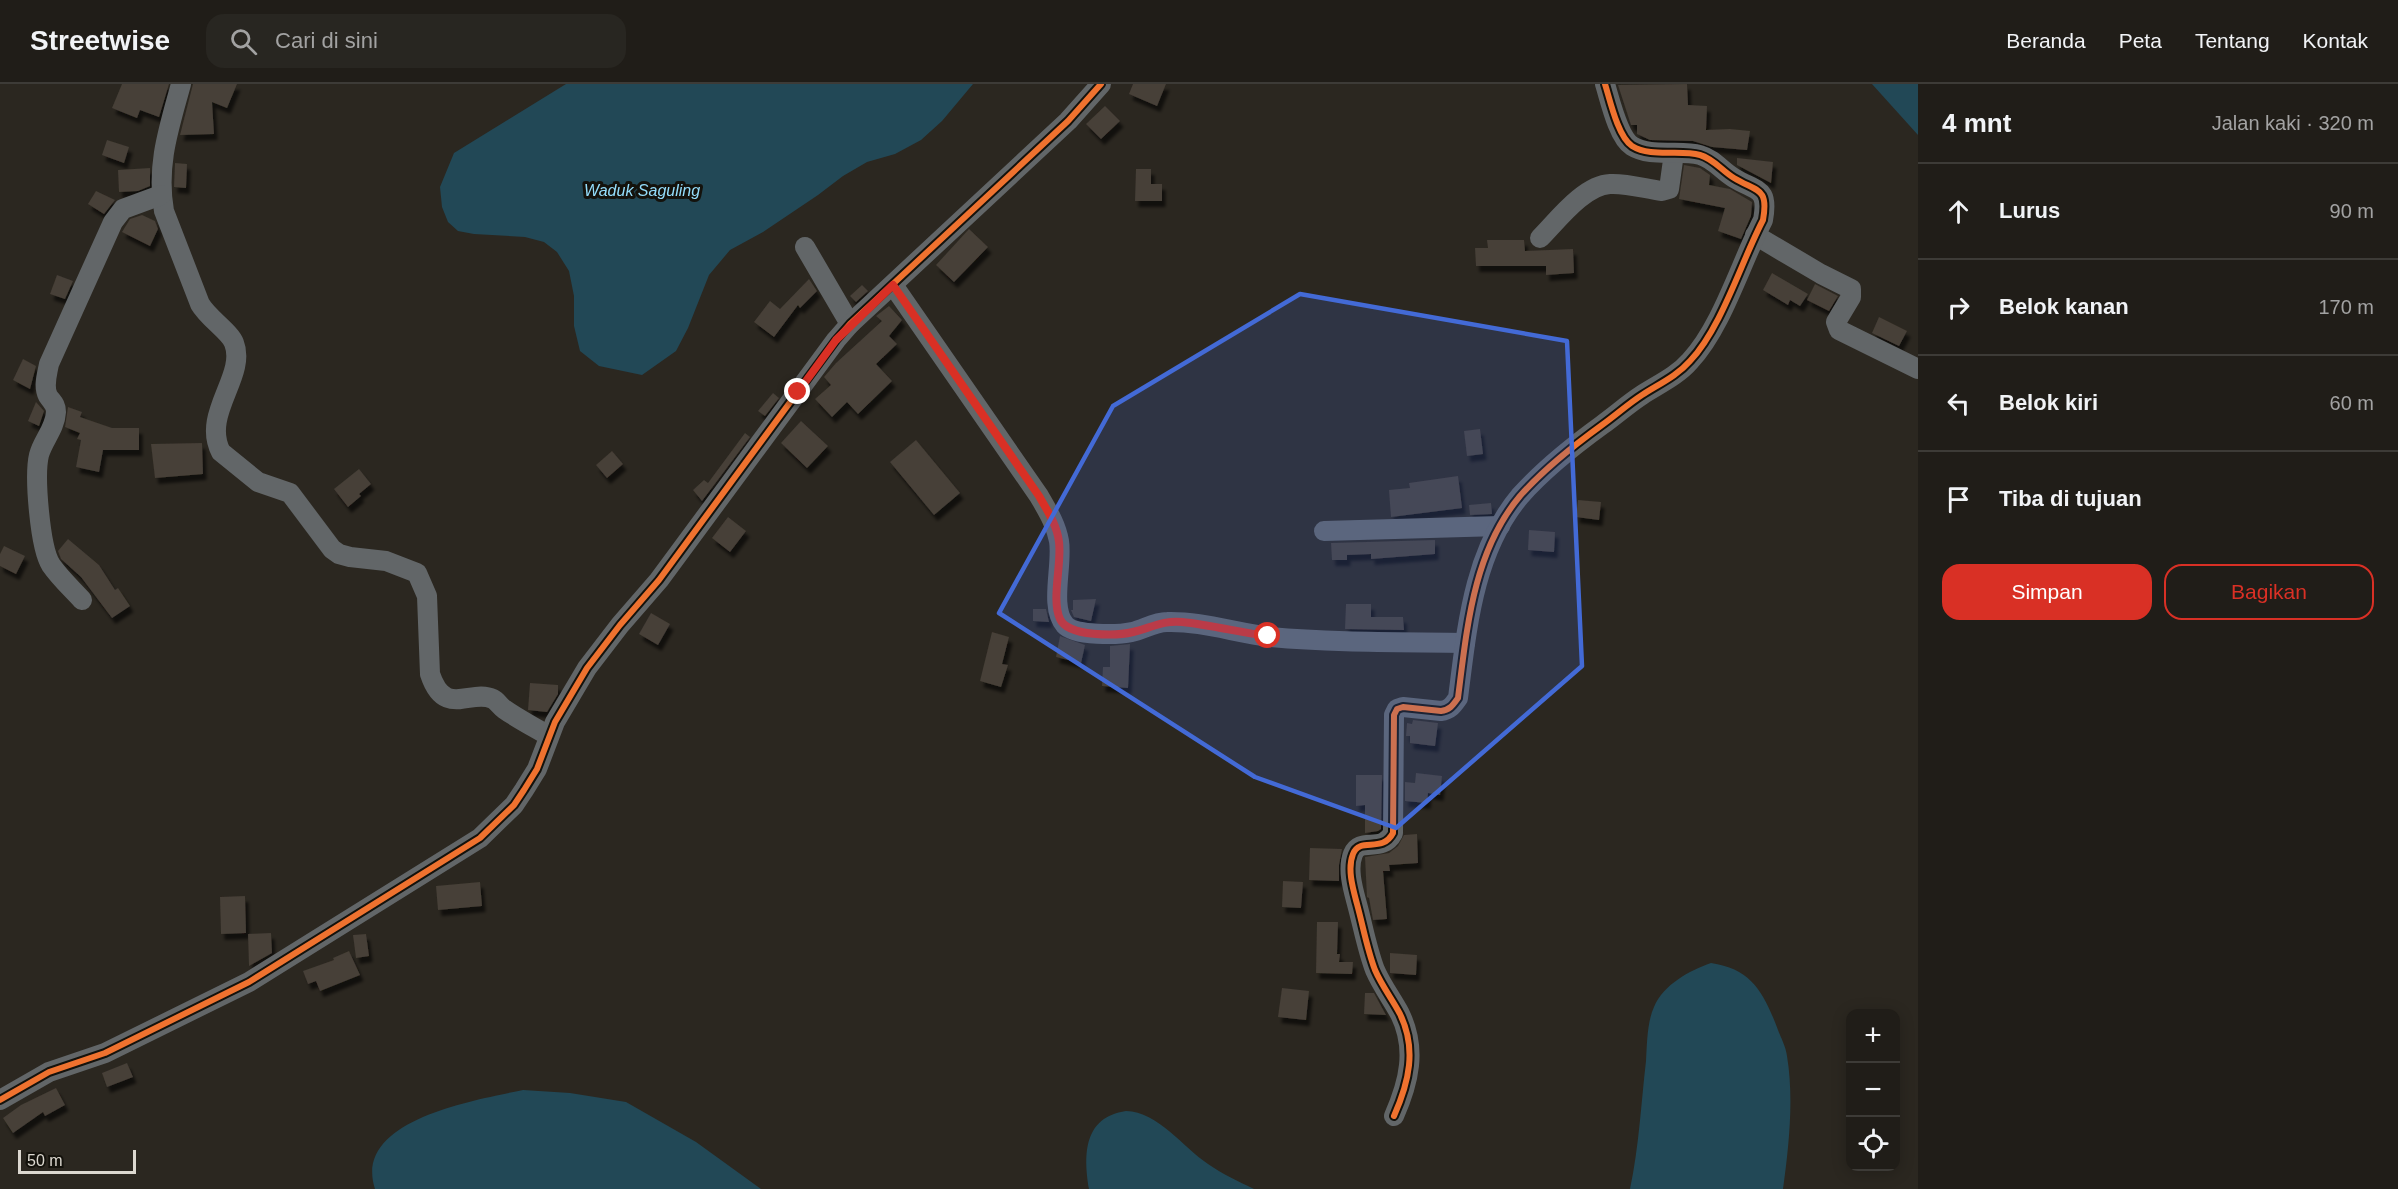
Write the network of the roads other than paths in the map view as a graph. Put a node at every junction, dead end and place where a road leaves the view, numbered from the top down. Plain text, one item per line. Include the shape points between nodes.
1 (181, 84) edge
2 (1101, 84) edge
3 (1605, 84) edge
4 (1674, 153) junction
5 (161, 195) junction
6 (1755, 235) junction
7 (1540, 238) dead end
8 (805, 247) dead end
9 (893, 285) junction
10 (850, 324) junction
11 (1918, 369) edge
12 (1500, 526) junction
13 (1324, 531) dead end
14 (82, 600) dead end
15 (1466, 643) junction
16 (549, 736) junction
17 (0, 1100) edge
18 (1394, 1116) dead end

1 - 5 street via 162,156
2 - 9 street via 1068,121
3 - 4 street via 1624,138 1633,147
4 - 6 street via 1701,155 1764,195 1763,220
4 - 7 street via 1669,189 1611,184 1598,187
5 - 14 street via 123,209 113,222 49,364 45,381 56,413 39,455 41,532 51,565
5 - 16 street via 200,304 235,345 233,371 215,427 221,452 258,482 291,493 339,554 386,561 417,573 427,596 430,674 440,692 452,699 492,699
6 - 11 street via 1851,289 1851,297 1836,322 1839,330
6 - 12 street via 1710,334 1692,359 1677,374 1573,446 1519,497
8 - 10 street
9 - 10 street
9 - 15 street via 1053,520 1059,541 1057,603 1060,619 1068,628 1114,634 1162,622 1181,622 1331,641
10 - 16 street via 659,580 587,668
12 - 13 street
12 - 15 street via 1479,575
15 - 18 street via 1458,698 1453,706 1447,711 1397,709 1393,833 1382,845 1356,848 1352,855 1354,894 1369,951 1409,1042 1406,1090
16 - 17 street via 537,769 514,805 467,847 249,982 105,1053 49,1072

